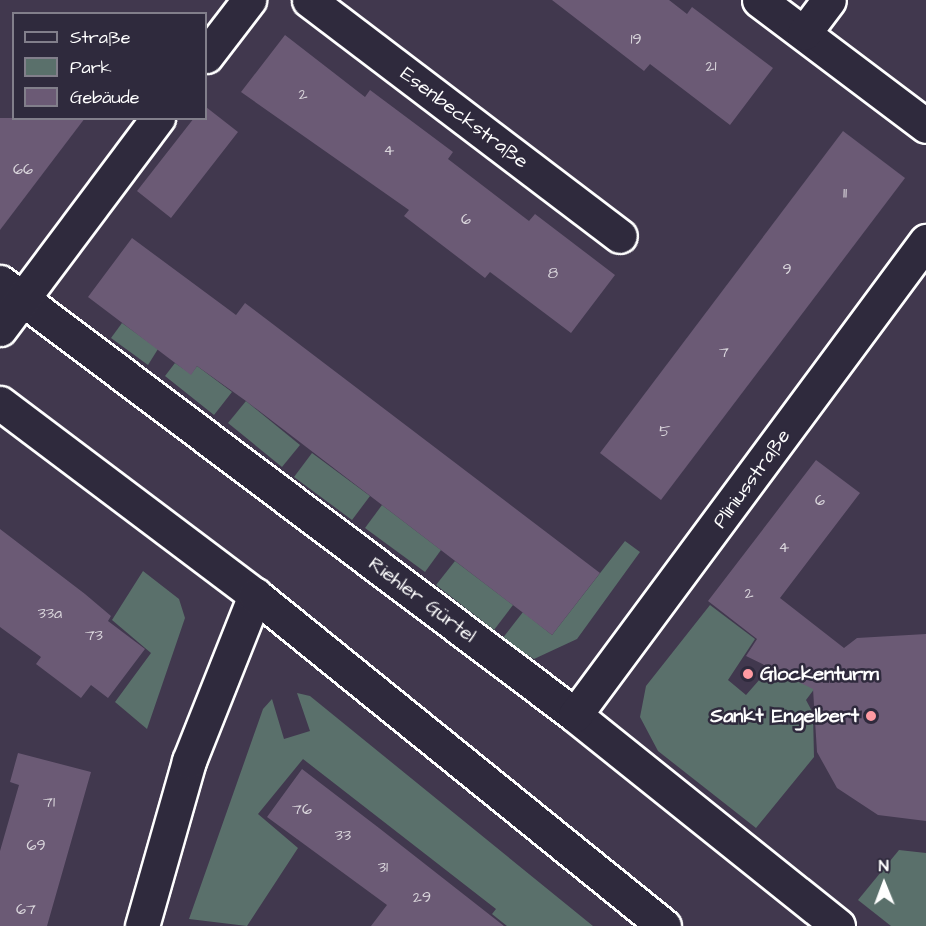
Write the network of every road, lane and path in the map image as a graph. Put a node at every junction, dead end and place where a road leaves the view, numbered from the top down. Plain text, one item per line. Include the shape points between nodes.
1 (249, 0) edge
2 (309, 0) edge
3 (759, 0) edge
4 (829, 0) edge
5 (804, 33) junction
6 (207, 55) edge
7 (156, 120) edge
8 (926, 126) edge
9 (620, 236) dead end
10 (926, 241) edge
11 (11, 290) edge
12 (0, 329) edge
13 (0, 403) edge
14 (255, 595) junction
15 (575, 715) junction
16 (142, 926) edge
17 (664, 926) edge
18 (838, 926) edge

1 - 6 street
2 - 9 street, Esenbeckstraße
3 - 5 street
4 - 5 street
5 - 8 street
7 - 11 street
10 - 15 street, Pliniusstraße
11 - 12 street
11 - 15 street, Riehler Gürtel
13 - 14 street
14 - 16 street via 189,761
14 - 17 street
15 - 18 street, Riehler Gürtel

